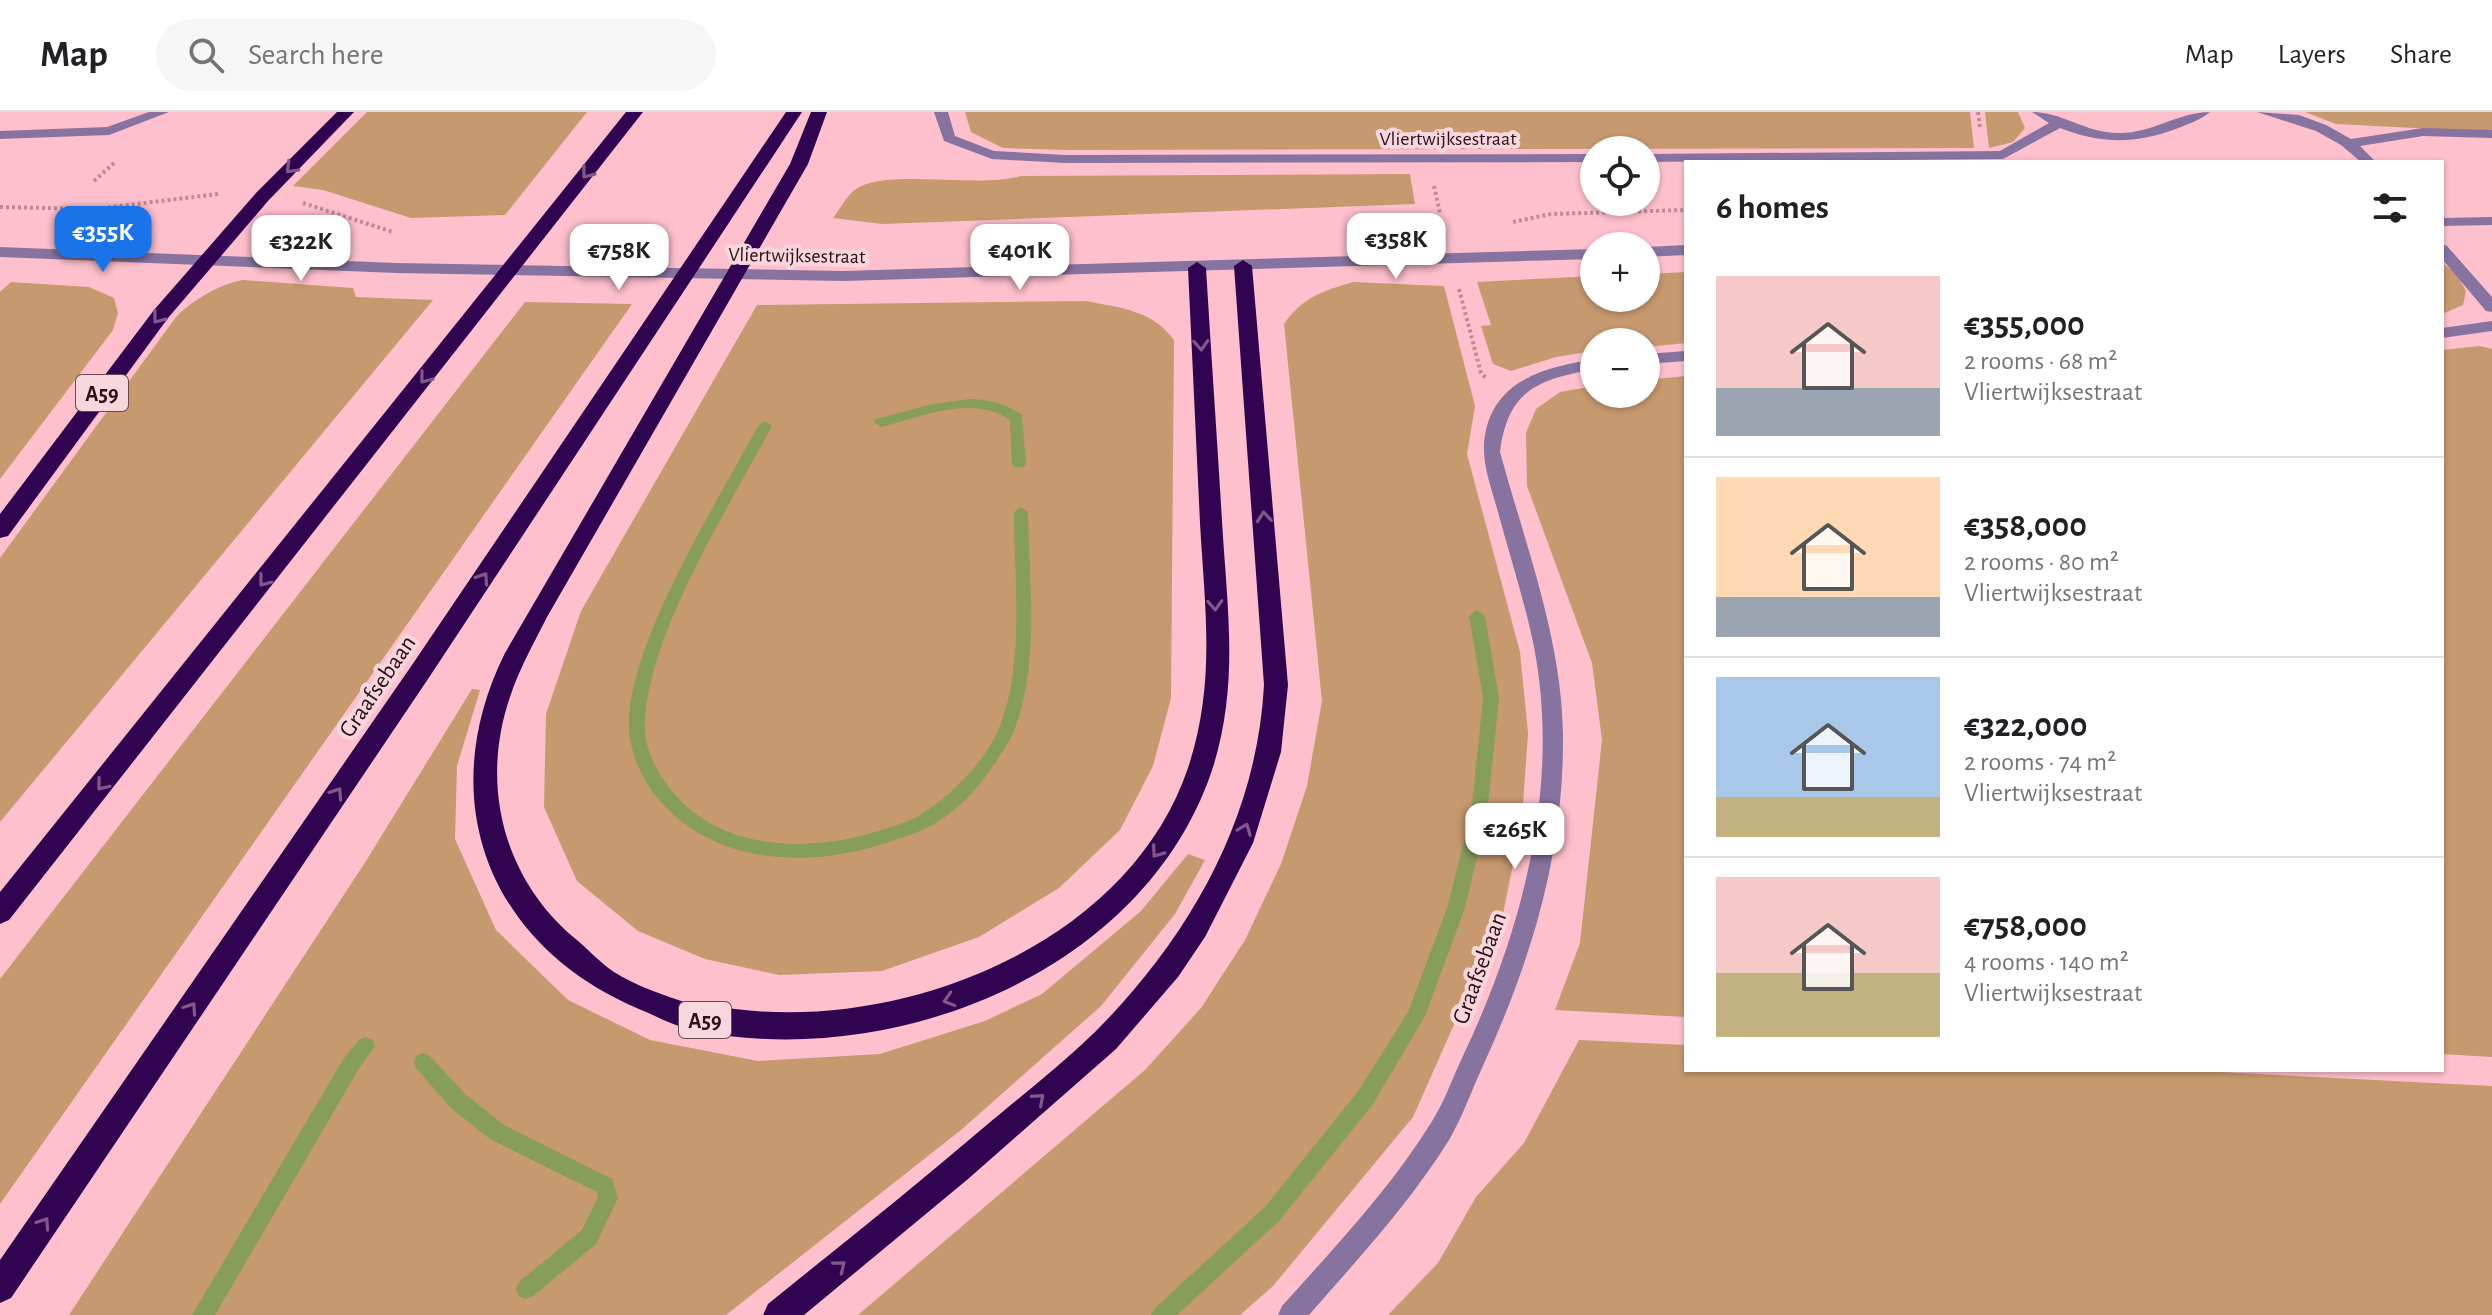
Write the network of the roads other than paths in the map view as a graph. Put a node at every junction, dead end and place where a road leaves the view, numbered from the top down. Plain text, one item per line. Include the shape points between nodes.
1 (162, 112) edge
2 (346, 112) edge
3 (635, 112) edge
4 (794, 112) edge
5 (819, 112) edge
6 (941, 112) edge
7 (2039, 112) edge
8 (2203, 112) edge
9 (2264, 112) edge
10 (2059, 123) junction
11 (2492, 134) edge
12 (0, 135) edge
13 (2351, 143) junction
14 (1580, 158) edge
15 (1660, 158) edge
16 (2367, 160) edge
17 (2492, 221) edge
18 (2444, 222) edge
19 (1684, 250) edge
20 (1660, 251) edge
21 (2444, 251) edge
22 (0, 252) edge
23 (1580, 254) edge
24 (208, 258) junction
25 (1243, 266) junction
26 (1197, 268) junction
27 (2492, 307) edge
28 (2492, 326) edge
29 (2444, 333) edge
30 (1684, 356) edge
31 (1660, 358) edge
32 (1580, 367) edge
33 (0, 530) edge
34 (0, 912) edge
35 (0, 1287) edge
36 (779, 1315) edge
37 (1291, 1315) edge

1 - 12 street via 93,133
2 -> 24 highway, A59
3 -> 34 highway
35 -> 4 highway, Graafsebaan
26 -> 5 highway, A59 via 1220,680 1213,727 1196,778 1159,850 1128,889 1084,927 973,993 870,1023 813,1027 711,1022 667,1009 591,972 555,944 501,868 486,823 484,772 492,718 537,614 799,164
6 - 14 street, Vliertwijksestraat via 949,138 992,155
7 - 10 street
8 - 10 street via 2137,138 2115,139
9 - 13 street via 2312,123
10 - 15 street via 2003,155
11 - 13 street via 2423,132
13 - 16 street
17 - 18 street
19 - 20 street
21 - 27 street
22 - 24 street, Vliertwijksestraat
23 - 25 street, Vliertwijksestraat
24 - 26 street, Vliertwijksestraat via 396,268 843,276
24 -> 33 highway, A59
25 - 26 street, Vliertwijksestraat
36 -> 25 highway via 1105,1040 1160,980 1235,856 1259,789 1275,704 1274,634
28 - 29 street
30 - 31 street
32 - 37 street, Graafsebaan via 1534,378 1507,398 1493,425 1491,452 1544,648 1553,734 1548,820 1529,920 1493,1018 1441,1130 1379,1217

